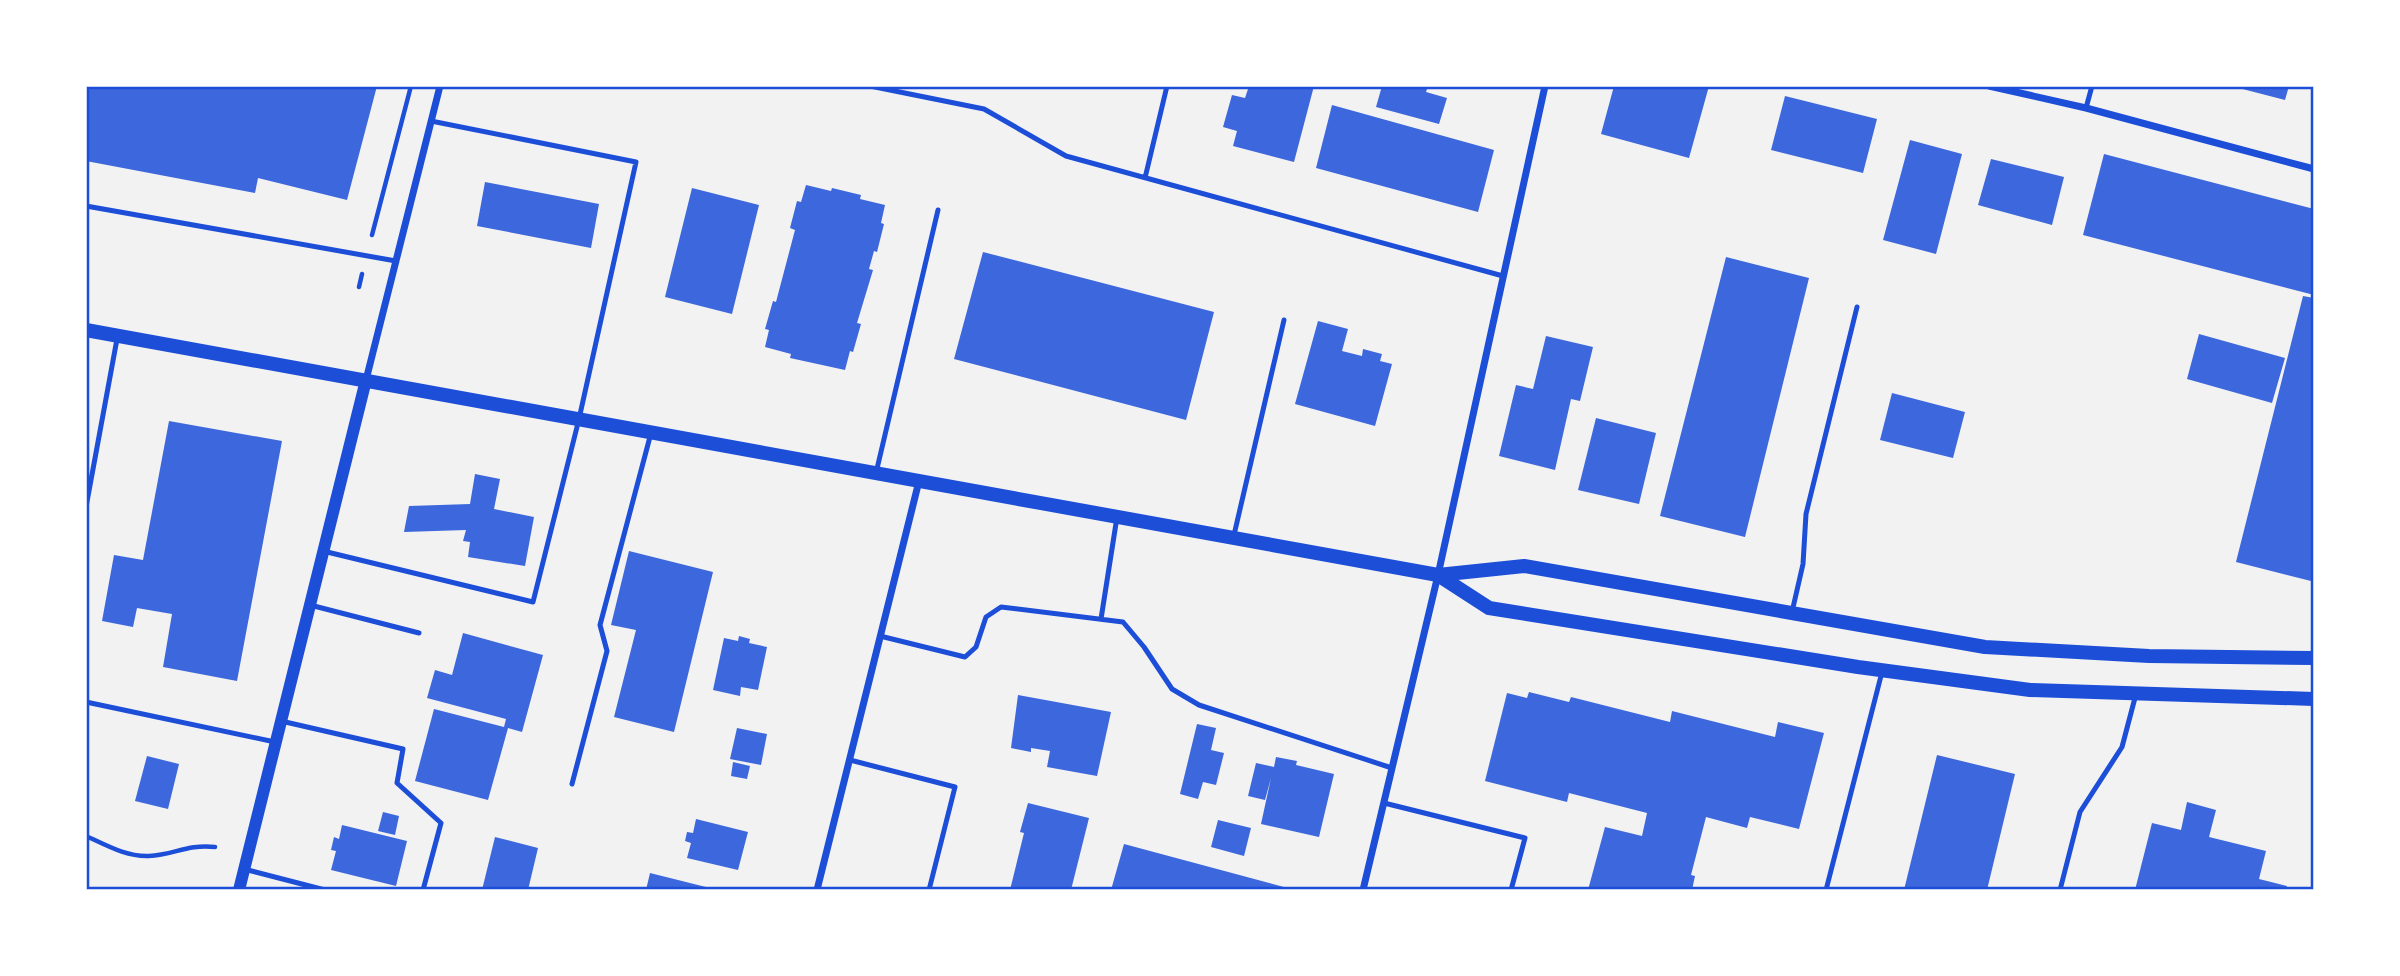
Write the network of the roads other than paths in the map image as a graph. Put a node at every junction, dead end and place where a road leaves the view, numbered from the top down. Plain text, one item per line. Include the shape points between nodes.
1 (440, 86) edge
2 (870, 86) edge
3 (1167, 86) edge
4 (1545, 86) edge
5 (1989, 86) edge
6 (2092, 86) edge
7 (2086, 108) junction
8 (431, 121) junction
9 (2314, 169) edge
10 (1145, 178) junction
11 (86, 206) edge
12 (938, 210) dead end
13 (396, 261) junction
14 (1503, 276) junction
15 (1857, 307) dead end
16 (1283, 320) dead end
17 (86, 330) edge
18 (118, 336) junction
19 (366, 380) junction
20 (579, 419) junction
21 (651, 433) junction
22 (876, 473) junction
23 (919, 481) junction
24 (86, 507) edge
25 (1117, 517) junction
26 (1233, 538) junction
27 (323, 551) junction
28 (1438, 575) junction
29 (310, 605) junction
30 (1792, 615) junction
31 (1101, 619) junction
32 (419, 633) dead end
33 (880, 636) junction
34 (2314, 658) edge
35 (1882, 669) junction
36 (2136, 694) junction
37 (2314, 699) edge
38 (86, 702) edge
39 (281, 721) junction
40 (276, 742) junction
41 (849, 760) junction
42 (1392, 768) junction
43 (572, 784) dead end
44 (1384, 803) junction
45 (244, 869) junction
46 (239, 890) edge
47 (325, 890) edge
48 (423, 890) edge
49 (817, 890) edge
50 (929, 890) edge
51 (1363, 890) edge
52 (1511, 890) edge
53 (1826, 890) edge
54 (2060, 890) edge

1 - 8 street
2 - 10 lane via 984,109 1066,156
3 - 10 lane
4 - 14 street
5 - 7 street
6 - 7 lane
7 - 9 street
8 - 13 street
8 - 20 lane via 636,162
10 - 14 lane
11 - 13 lane
12 - 22 lane
13 - 19 street
14 - 28 street
15 - 30 lane via 1806,514 1803,564
16 - 26 lane
17 - 18 main road
18 - 19 main road
18 - 24 lane
19 - 20 main road
19 - 27 street
20 - 21 main road
20 - 27 lane via 533,602
21 - 22 main road
21 - 43 lane via 600,625 607,651
22 - 23 main road
23 - 25 main road
23 - 33 street
25 - 26 main road
25 - 31 lane
26 - 28 main road
27 - 29 street
28 - 30 main road via 1524,566
28 - 35 main road via 1489,608
28 - 42 street
29 - 32 lane
29 - 39 street
30 - 34 main road via 1985,647 2136,656
31 - 33 lane via 1001,607 986,617 976,647 965,657
31 - 42 lane via 1123,622 1172,689 1199,705
33 - 41 street
35 - 36 main road via 2030,690
35 - 53 lane
36 - 37 main road
36 - 54 lane via 2122,747 2080,812
38 - 40 lane
39 - 40 street
39 - 48 lane via 403,749 397,783 441,823
40 - 45 street
41 - 49 street
41 - 50 lane via 955,787
42 - 44 street
44 - 51 street
44 - 52 lane via 1525,838
45 - 46 street
45 - 47 lane

